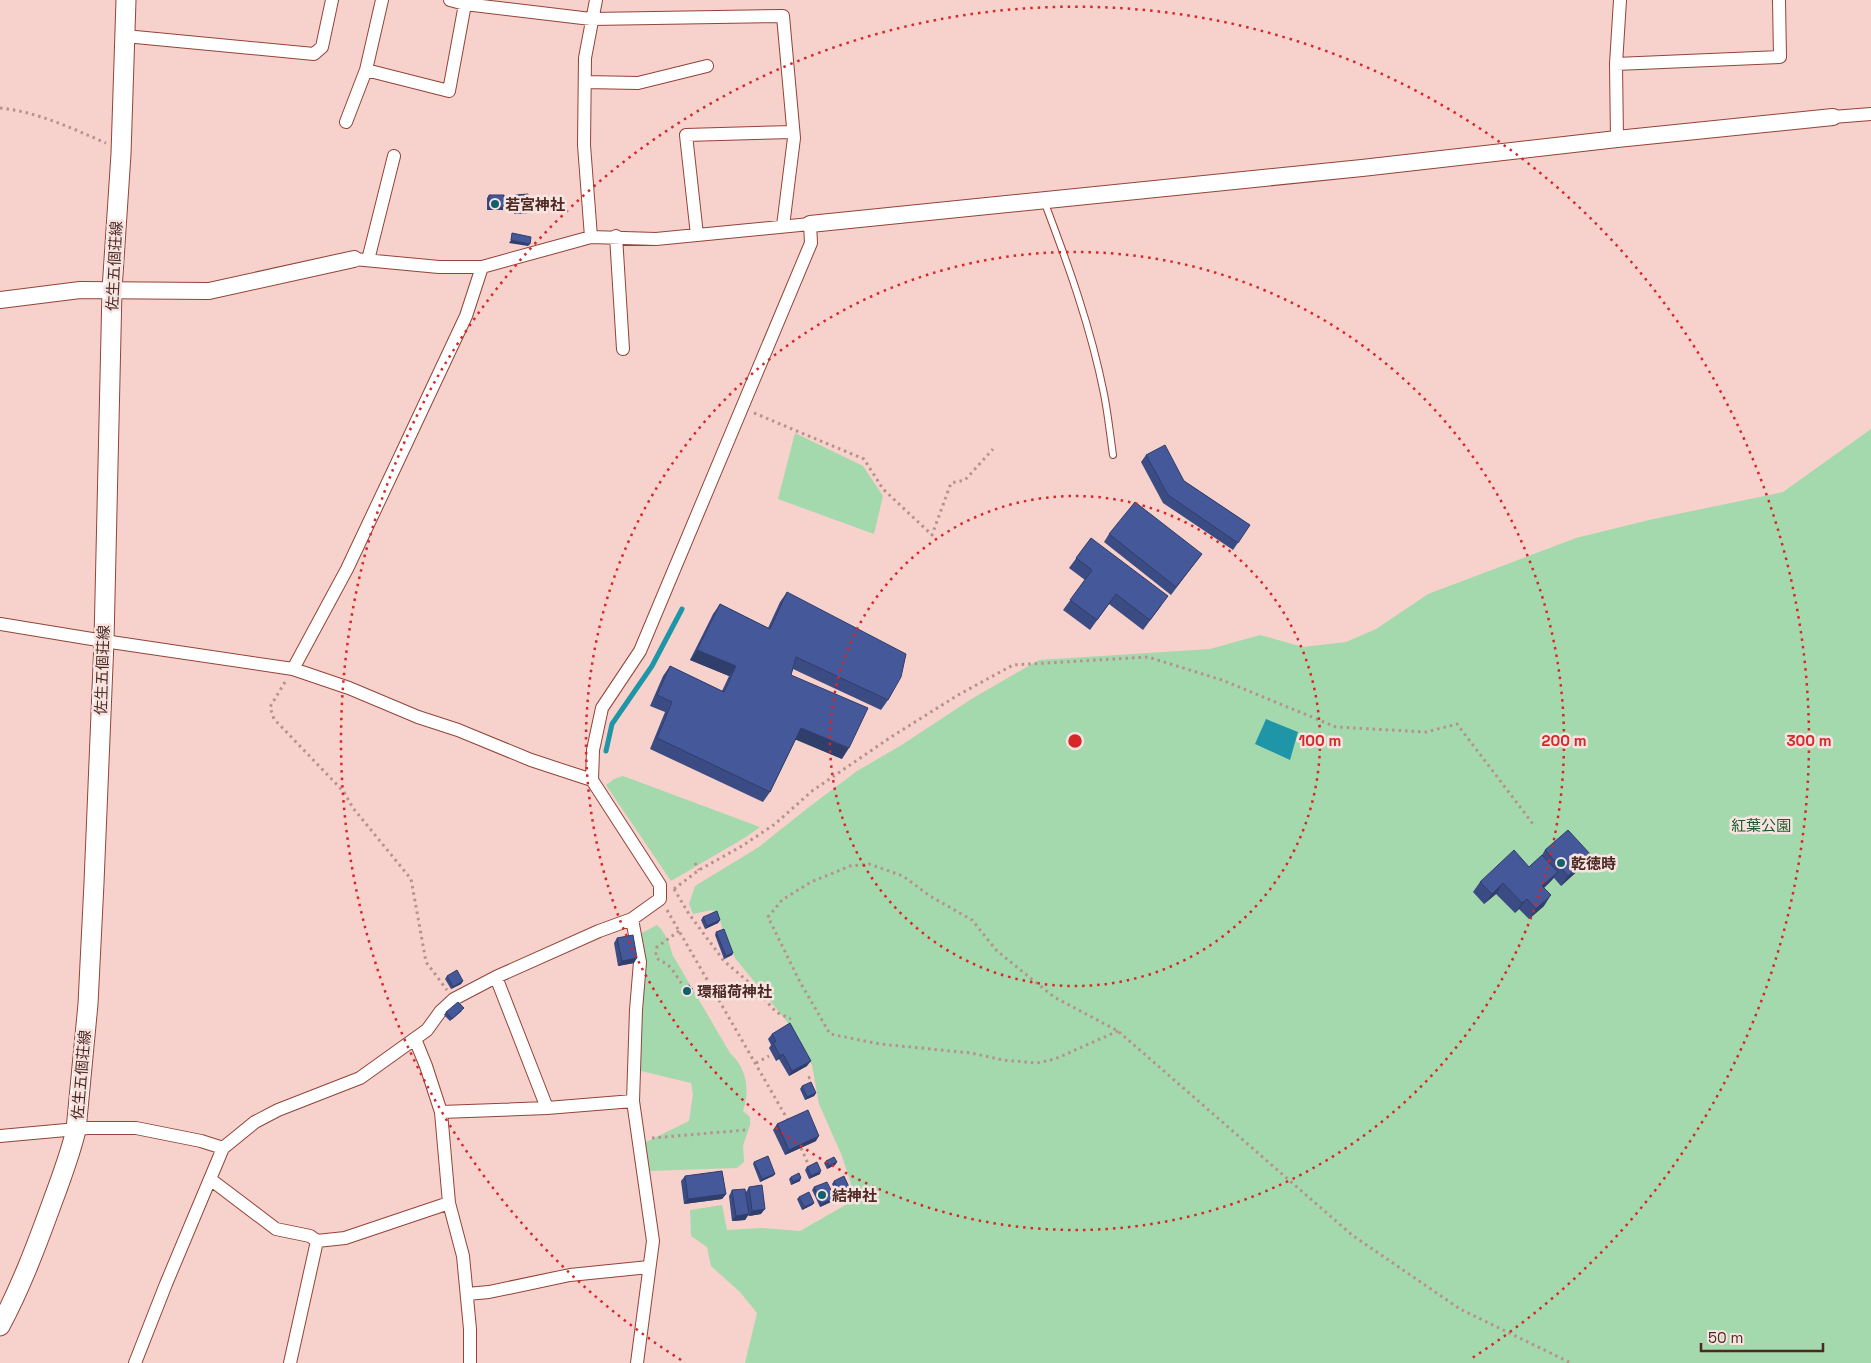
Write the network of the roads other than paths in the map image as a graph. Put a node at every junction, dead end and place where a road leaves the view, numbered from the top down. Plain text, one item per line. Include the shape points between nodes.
1 (126, 0) edge
2 (332, 0) edge
3 (382, 0) edge
4 (450, 0) edge
5 (596, 0) edge
6 (1620, 0) edge
7 (1779, 0) edge
8 (465, 4) junction
9 (591, 19) junction
10 (125, 36) junction
11 (1616, 64) junction
12 (707, 66) dead end
13 (366, 70) junction
14 (585, 82) junction
15 (1871, 114) edge
16 (1833, 117) joint
17 (346, 122) dead end
18 (793, 132) junction
19 (1617, 139) junction
20 (394, 156) dead end
21 (1043, 200) junction
22 (810, 224) junction
23 (783, 226) junction
24 (698, 235) junction
25 (591, 236) junction
26 (616, 236) junction
27 (361, 260) junction
28 (482, 267) junction
29 (112, 290) junction
30 (0, 300) edge
31 (623, 349) dead end
32 (1113, 454) dead end
33 (0, 624) edge
34 (104, 641) junction
35 (293, 669) junction
36 (592, 780) junction
37 (632, 919) junction
38 (496, 977) junction
39 (415, 1038) junction
40 (633, 1100) junction
41 (547, 1108) junction
42 (441, 1112) junction
43 (76, 1130) junction
44 (0, 1136) edge
45 (223, 1148) junction
46 (210, 1178) junction
47 (449, 1204) junction
48 (317, 1241) junction
49 (649, 1267) junction
50 (467, 1294) junction
51 (0, 1326) edge
52 (135, 1363) edge
53 (290, 1363) edge
54 (470, 1363) edge
55 (637, 1363) edge

1 - 10 main road, 佐生五個荘線
2 - 10 street via 322,47 314,54
3 - 13 street
4 - 8 street
5 - 9 street
6 - 11 street
7 - 11 street via 1780,58
8 - 9 street
8 - 13 street via 450,91
9 - 14 street
9 - 18 street via 783,16
10 - 29 main road, 佐生五個荘線
11 - 19 street
12 - 14 street via 638,83
13 - 17 street
14 - 25 street via 584,145
15 - 16 street
16 - 19 street
18 - 23 street
18 - 24 street via 686,135
19 - 21 street
20 - 27 street
21 - 22 street
21 - 32 lane via 1085,317 1104,394
22 - 23 street
22 - 36 street via 811,243 640,651 602,708 593,750
23 - 24 street
24 - 26 street via 656,239
25 - 26 street
25 - 28 street
26 - 31 street
27 - 28 street
27 - 29 street via 209,291
28 - 35 street via 466,316 397,463 347,569
29 - 30 street via 80,290
29 - 34 main road, 佐生五個荘線
33 - 34 street
34 - 35 street
34 - 43 main road, 佐生五個荘線 via 88,1004
35 - 36 street
36 - 37 street via 660,885 660,899
37 - 38 street
37 - 40 street via 640,962
38 - 39 street via 454,999 427,1030
38 - 41 street
39 - 42 street
39 - 45 street via 360,1078 278,1110 256,1122
40 - 41 street
40 - 49 street via 653,1241
41 - 42 street
42 - 47 street
43 - 44 street
43 - 45 street via 136,1128
43 - 51 main road, 佐生五個荘線 via 41,1236
45 - 46 street
46 - 48 street via 276,1229 310,1236
46 - 52 street
47 - 48 street via 344,1238
47 - 50 street via 463,1256
48 - 53 street
49 - 50 street via 570,1276
49 - 55 street
50 - 54 street

